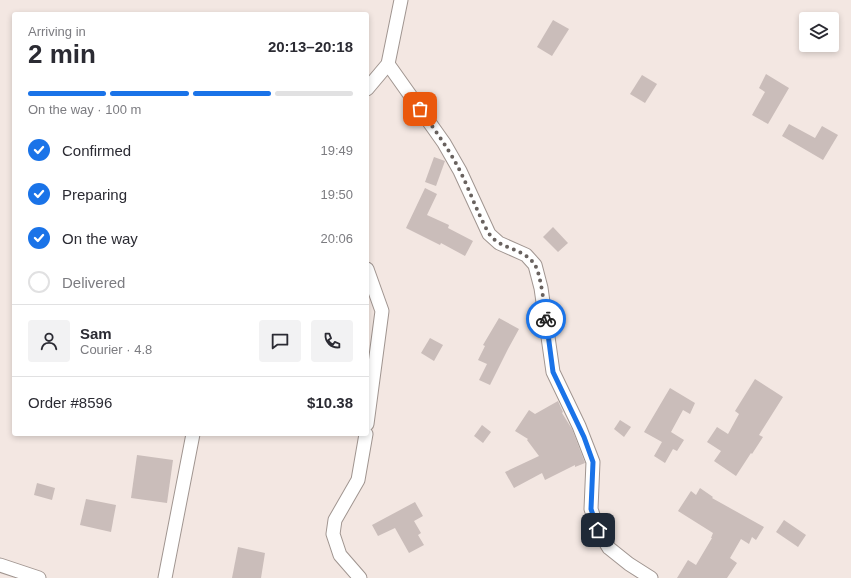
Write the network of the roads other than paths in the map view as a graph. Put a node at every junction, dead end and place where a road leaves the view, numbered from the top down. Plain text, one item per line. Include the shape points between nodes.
1 (401, 0) edge
2 (388, 64) junction
3 (369, 87) edge
4 (369, 275) edge
5 (369, 409) edge
6 (193, 436) edge
7 (366, 436) edge
8 (0, 566) edge
9 (39, 578) edge
10 (165, 578) edge
11 (360, 578) edge
12 (651, 578) edge

1 - 2 street
2 - 3 street
2 - 12 street via 444,143 489,234 498,243 526,255 535,265 541,288 553,372 593,462 591,509 598,530 609,548
4 - 5 street via 382,311
6 - 10 street
7 - 11 street via 358,480 335,520 333,534 340,555
8 - 9 street

